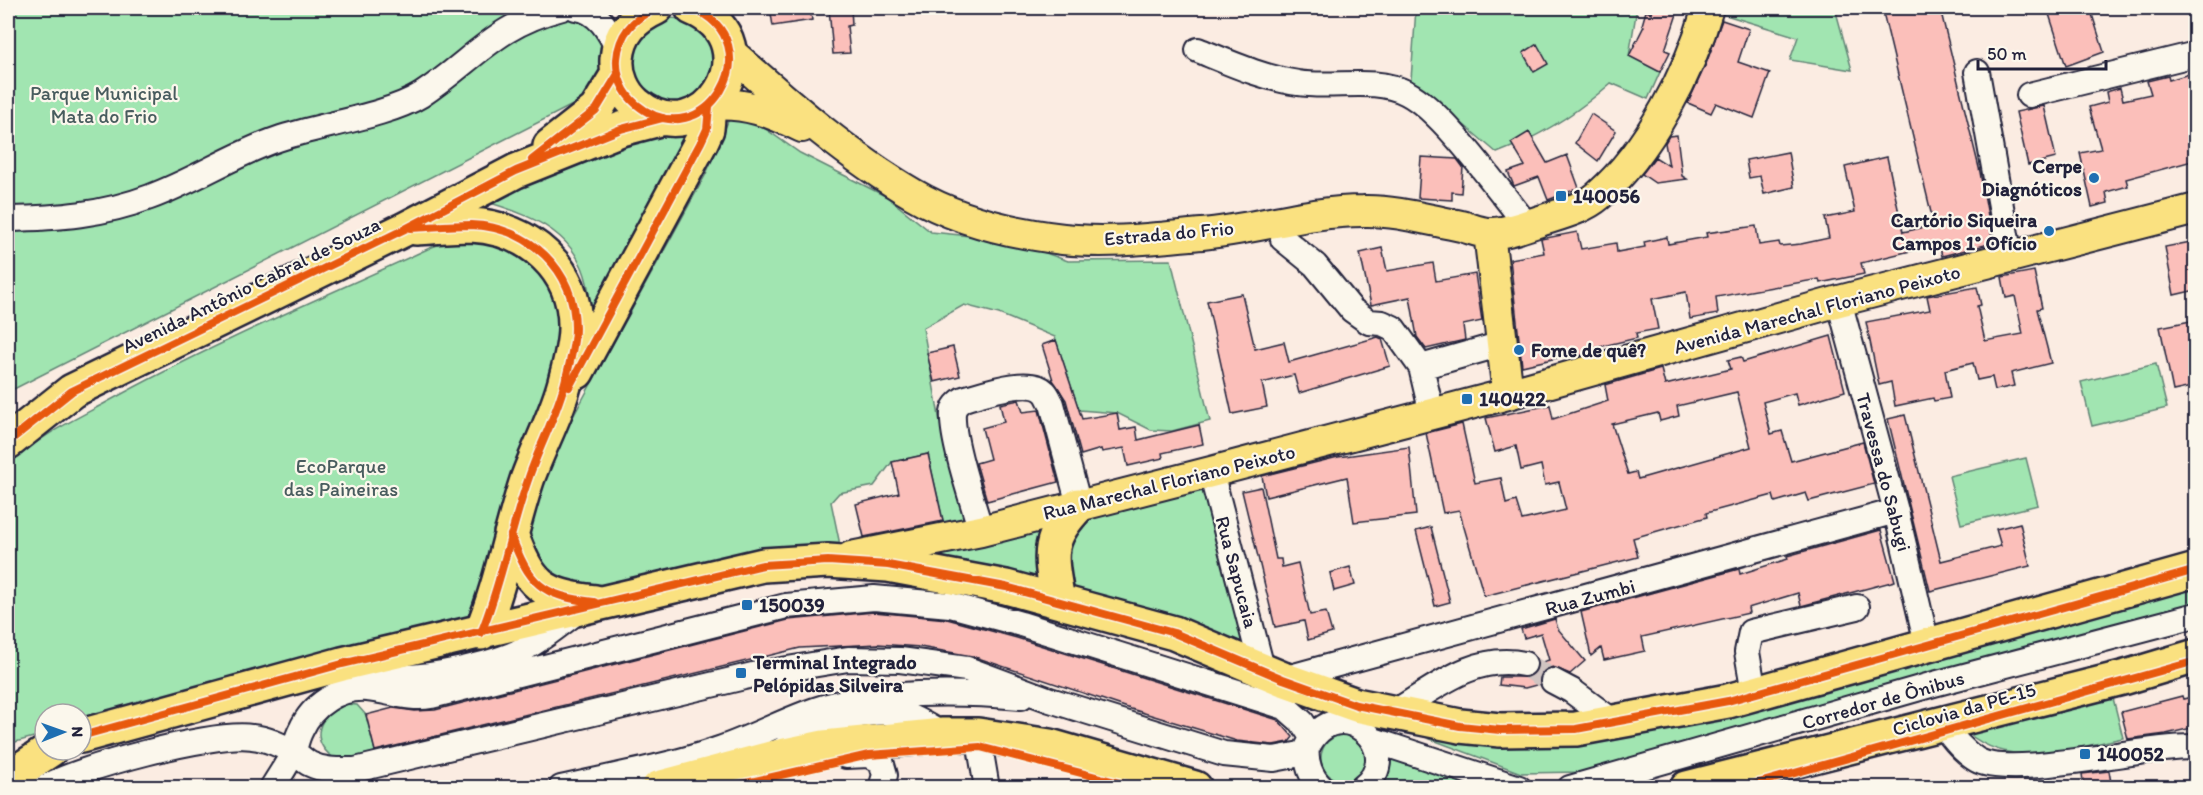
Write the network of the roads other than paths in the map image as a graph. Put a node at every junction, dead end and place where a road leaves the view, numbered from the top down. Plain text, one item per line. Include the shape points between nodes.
1 (562, 8) edge
2 (692, 8) edge
3 (1708, 8) edge
4 (585, 10) edge
5 (646, 13) edge
6 (726, 32) edge
7 (1198, 50) dead end
8 (2196, 54) edge
9 (618, 62) junction
10 (1977, 72) dead end
11 (2029, 95) dead end
12 (710, 106) junction
13 (663, 118) junction
14 (843, 148) junction
15 (516, 171) junction
16 (2196, 209) edge
17 (8, 219) edge
18 (405, 229) junction
19 (1509, 229) junction
20 (1283, 239) dead end
21 (2010, 257) junction
22 (1839, 302) junction
23 (1502, 344) junction
24 (1421, 367) junction
25 (72, 391) junction
26 (1508, 394) junction
27 (1432, 414) junction
28 (8, 418) edge
29 (549, 425) junction
30 (8, 442) edge
31 (1211, 472) junction
32 (1079, 506) junction
33 (1896, 511) junction
34 (981, 531) junction
35 (511, 534) junction
36 (828, 561) junction
37 (2196, 570) edge
38 (1058, 601) junction
39 (593, 607) junction
40 (1857, 607) dead end
41 (2196, 615) edge
42 (481, 633) junction
43 (1927, 644) junction
44 (2196, 656) edge
45 (342, 664) junction
46 (1524, 664) tunnel mouth
47 (1273, 675) junction
48 (1553, 681) tunnel mouth
49 (1754, 693) junction
50 (1050, 699) junction
51 (1393, 713) junction
52 (1615, 723) junction
53 (1942, 724) junction
54 (93, 733) edge
55 (978, 735) junction
56 (1373, 740) junction
57 (1309, 745) junction
58 (2196, 747) edge
59 (33, 749) edge
60 (8, 754) edge
61 (301, 757) junction
62 (33, 761) edge
63 (8, 778) edge
64 (668, 785) edge
65 (44, 788) edge
66 (272, 788) edge
67 (350, 788) edge
68 (561, 788) edge
69 (881, 788) edge
70 (987, 788) edge
71 (1195, 788) edge
72 (1322, 788) edge
73 (1362, 788) edge
74 (1519, 788) edge
75 (1570, 788) edge
76 (1687, 788) edge

1 - 17 street via 526,19 499,33 420,95 397,106 278,139 152,197 112,210 66,218
2 - 6 highway
3 - 19 main road via 1689,64 1628,165 1596,198 1565,213
4 - 5 street
4 - 9 street
5 - 9 highway, Avenida Antônio Cabral de Souza via 623,36
6 - 12 highway via 729,74 723,91
6 - 14 main road, Estrada do Frio
7 - 19 street via 1248,70 1299,84 1391,86 1409,94 1445,125
8 - 11 street
9 - 13 highway via 631,99 645,111
9 - 15 highway, Avenida Antônio Cabral de Souza via 596,110
10 - 21 street
12 - 13 highway, Avenida Antônio Cabral de Souza via 687,117
12 - 14 main road, Estrada do Frio via 730,104 771,113
12 - 29 highway via 700,142
13 - 15 highway, Avenida Antônio Cabral de Souza via 621,129
14 - 19 main road, Estrada do Frio via 915,196 966,217 1064,239 1121,241 1227,231 1261,222 1365,211
15 - 18 highway, Avenida Antônio Cabral de Souza
16 - 21 main road, Avenida Marechal Floriano Peixoto
18 - 25 highway, Avenida Antônio Cabral de Souza
18 - 29 highway via 471,225 505,231 533,243 552,262 570,293 575,330 566,380
19 - 23 main road
20 - 24 street via 1315,265 1352,310 1369,322 1393,328
21 - 22 main road, Avenida Marechal Floriano Peixoto
22 - 26 main road, Avenida Marechal Floriano Peixoto
22 - 33 street, Travessa do Sabugi
23 - 24 street
23 - 26 main road
24 - 27 street
25 - 28 highway
25 - 30 highway, Avenida Antônio Cabral de Souza
26 - 27 main road, Rua Marechal Floriano Peixoto
27 - 31 main road, Rua Marechal Floriano Peixoto
29 - 35 highway
31 - 32 main road, Rua Marechal Floriano Peixoto
31 - 47 street, Rua Sapucaia
32 - 34 main road, Rua Marechal Floriano Peixoto
32 - 34 street via 1052,404 1045,391 1021,385 963,399 953,412 955,431
32 - 38 highway via 1060,525 1054,539 1051,556
33 - 43 street, Travessa do Sabugi
33 - 47 street, Rua Zumbi
34 - 36 main road, Rua Marechal Floriano Peixoto
35 - 39 highway via 521,562 544,589
35 - 42 highway via 498,592
36 - 38 highway via 941,574
36 - 39 highway via 763,565
37 - 43 highway
38 - 47 highway via 1174,633
39 - 42 highway
39 - 45 street via 516,653 452,670 415,677 375,677
40 - 49 street via 1751,632 1747,652
41 - 75 street, Corredor de Ônibus via 1934,684
42 - 45 highway
43 - 49 highway
44 - 53 highway
45 - 54 highway
46 - 51 street via 1496,661 1474,666
47 - 51 highway via 1356,705
48 - 52 street
49 - 52 highway
50 - 57 street via 1224,754 1252,759 1274,759
50 - 61 street via 967,669 848,658 757,674 374,767 332,770
50 - 68 street via 961,692 844,702 822,707 717,750
51 - 52 highway via 1500,730 1576,729
53 - 58 street via 1956,743 1977,760 2005,766
53 - 76 highway
55 - 64 highway via 824,747
55 - 70 street
55 - 71 highway via 1050,746
56 - 57 street via 1360,727 1343,722 1332,723
56 - 73 street via 1378,763
56 - 74 street
57 - 61 street via 1291,712 1274,703 985,613 950,605 874,598 786,606 431,696 413,698 365,689 340,693 310,714 301,729
57 - 72 street via 1309,769
59 - 60 highway
61 - 65 street via 253,736 232,736 82,771
61 - 66 street
61 - 67 street
62 - 63 highway
64 - 69 street via 716,781 791,764 869,755 883,764

